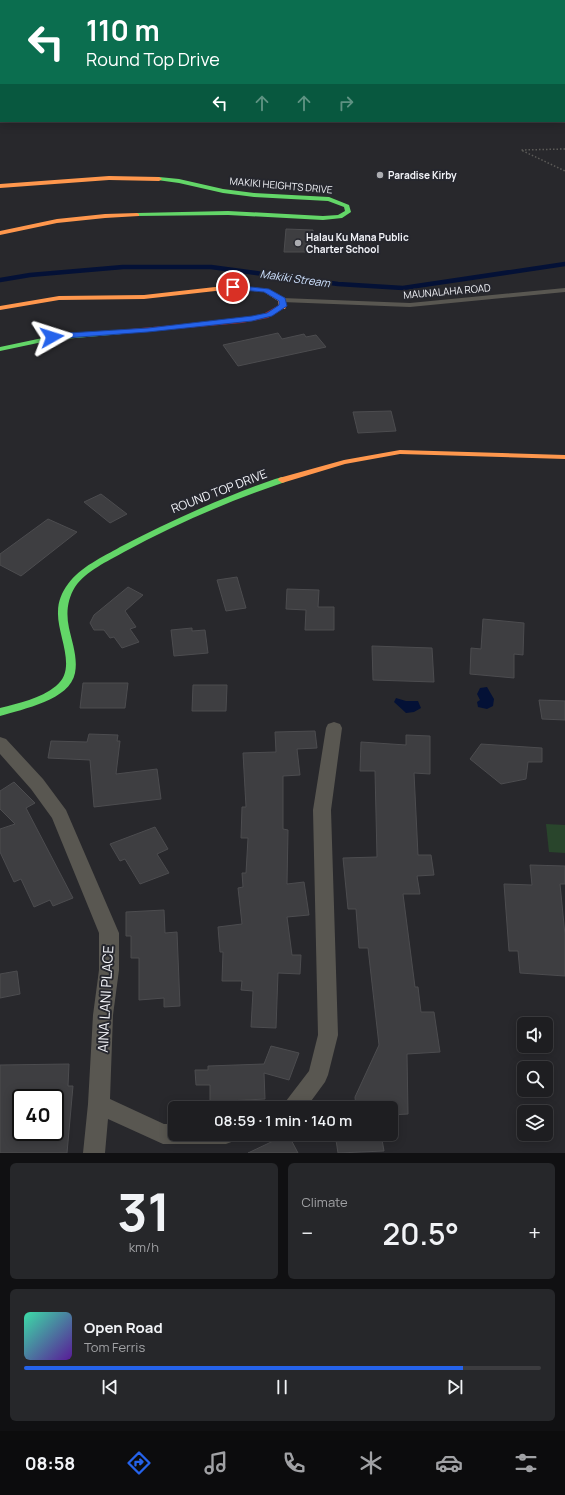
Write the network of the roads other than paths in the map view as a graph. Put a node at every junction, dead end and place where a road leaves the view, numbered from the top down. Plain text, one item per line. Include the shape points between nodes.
1 (0, 186) edge
2 (0, 232) edge
3 (565, 290) edge
4 (282, 300) junction
5 (0, 308) edge
6 (0, 349) edge
7 (565, 457) edge
8 (0, 712) edge
9 (334, 728) dead end
10 (0, 743) edge
11 (298, 1101) edge
12 (100, 1104) junction
13 (168, 1134) edge
14 (94, 1153) edge

1 - 2 street, MAKIKI HEIGHTS DRIVE via 109,178 163,180 246,194 329,199 347,206 348,212 340,216 323,218 228,213 155,213 57,221
3 - 4 lane, MAUNALAHA ROAD via 410,305
4 - 5 street via 266,290 233,287 144,297 59,298
4 - 6 street via 283,306 277,311 252,318 148,330 38,338
7 - 8 street, ROUND TOP DRIVE via 430,452 372,455 305,472 238,494 177,520 137,540 102,562 68,590 62,603 62,616 70,660 70,676 62,686 47,696
9 - 11 street via 322,810 328,1035 318,1075
10 - 12 street, AINA LANI PLACE via 37,784 60,815 108,933 109,970 103,1015
12 - 13 street via 163,1134
12 - 14 street, AINA LANI PLACE

